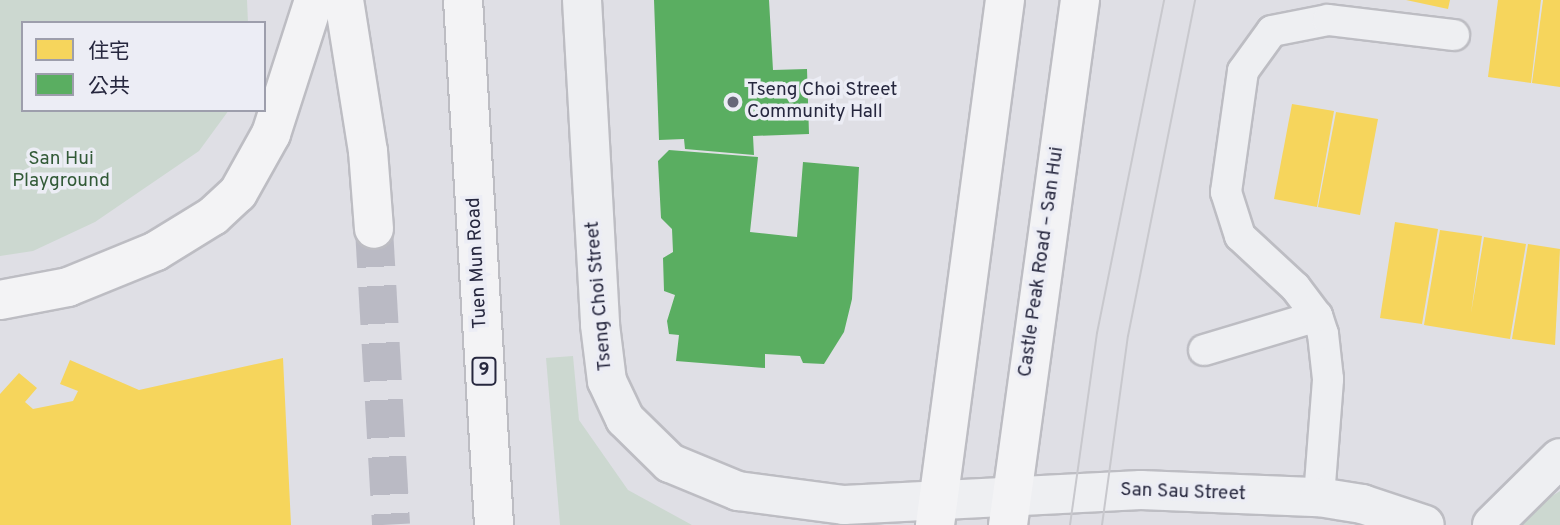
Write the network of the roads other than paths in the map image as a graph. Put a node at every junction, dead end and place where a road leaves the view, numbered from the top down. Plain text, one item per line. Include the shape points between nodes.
1 (314, 0) edge
2 (344, 0) edge
3 (463, 0) edge
4 (582, 0) edge
5 (1005, 0) edge
6 (1080, 0) edge
7 (1454, 35) dead end
8 (374, 229) tunnel mouth
9 (0, 300) edge
10 (1317, 316) junction
11 (1204, 350) dead end
12 (1560, 458) edge
13 (1319, 497) junction
14 (1009, 510) edge
15 (937, 513) edge
16 (494, 525) edge
17 (1425, 525) edge
18 (1492, 525) edge

1 - 9 main road via 271,134 238,193 213,216 156,251 68,287
2 - 8 main road via 368,151
3 - 16 main road, Tuen Mun Road / 9
4 - 15 street, Tseng Choi Street via 602,356 607,381 625,419 670,463 737,491
5 - 15 main road
6 - 14 main road, Castle Peak Road – San Hui
7 - 10 lane via 1328,20 1272,31 1251,56 1236,103 1226,177 1228,207 1240,236 1295,287
10 - 11 lane
10 - 13 lane via 1328,379
12 - 18 street
13 - 14 street, San Sau Street via 1141,490
13 - 17 street, San Sau Street via 1362,504
14 - 15 street, San Sau Street

